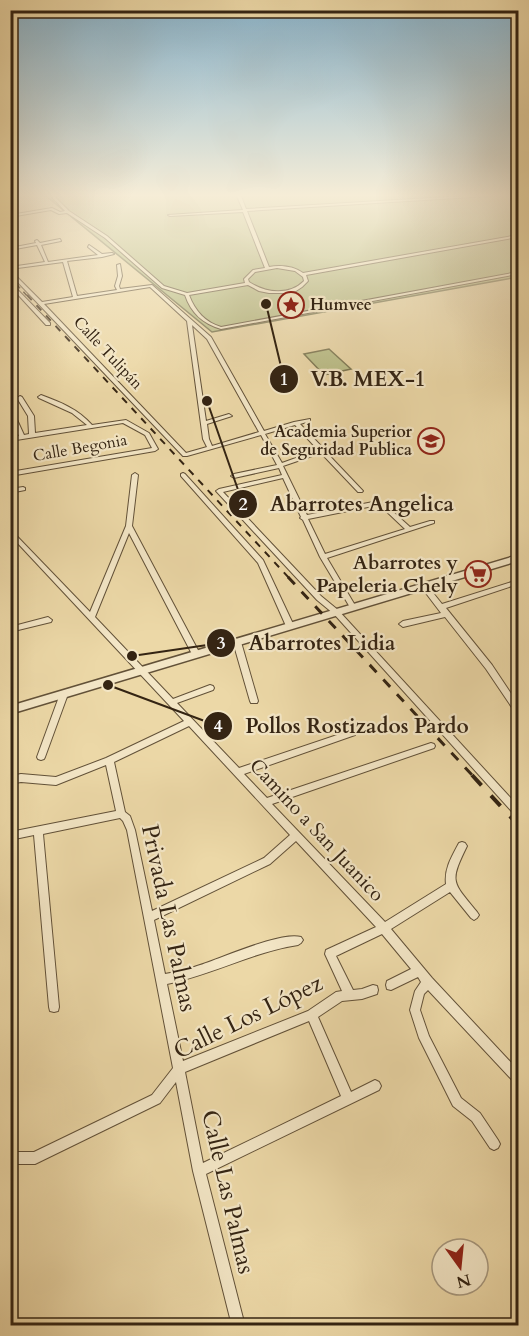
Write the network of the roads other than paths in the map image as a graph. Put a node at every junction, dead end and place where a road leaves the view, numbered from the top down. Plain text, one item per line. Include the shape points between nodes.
1 (45, 258) edge
2 (86, 258) edge
3 (130, 258) edge
4 (263, 258) edge
5 (392, 258) edge
6 (67, 261) junction
7 (47, 263) junction
8 (119, 265) dead end
9 (267, 268) junction
10 (10, 269) edge
11 (519, 273) edge
12 (303, 274) junction
13 (10, 283) edge
14 (248, 284) junction
15 (119, 291) junction
16 (187, 294) junction
17 (75, 298) junction
18 (42, 303) junction
19 (189, 322) junction
20 (48, 324) dead end
21 (40, 397) dead end
22 (20, 398) dead end
23 (10, 411) edge
24 (229, 416) dead end
25 (308, 420) dead end
26 (204, 423) junction
27 (297, 423) junction
28 (90, 426) junction
29 (261, 433) junction
30 (32, 435) junction
31 (22, 437) junction
32 (10, 439) edge
33 (210, 448) junction
34 (323, 450) junction
35 (280, 465) junction
36 (10, 474) edge
37 (135, 475) dead end
38 (183, 475) dead end
39 (234, 476) dead end
40 (284, 476) junction
41 (23, 489) dead end
42 (10, 491) edge
43 (360, 492) dead end
44 (373, 504) dead end
45 (388, 510) dead end
46 (303, 518) junction
47 (432, 522) dead end
48 (129, 526) junction
49 (409, 530) junction
50 (10, 531) edge
51 (323, 557) junction
52 (516, 561) edge
53 (519, 582) edge
54 (424, 586) junction
55 (353, 607) junction
56 (444, 611) junction
57 (336, 612) junction
58 (92, 616) junction
59 (48, 620) dead end
60 (403, 624) dead end
61 (290, 626) junction
62 (10, 630) edge
63 (237, 642) junction
64 (196, 654) junction
65 (142, 670) junction
66 (210, 688) dead end
67 (64, 694) junction
68 (254, 701) dead end
69 (172, 702) junction
70 (10, 710) edge
71 (519, 710) edge
72 (191, 722) junction
73 (352, 733) dead end
74 (431, 746) dead end
75 (41, 757) dead end
76 (110, 760) junction
77 (238, 772) junction
78 (10, 780) edge
79 (266, 802) junction
80 (519, 812) edge
81 (121, 814) junction
82 (38, 831) junction
83 (297, 835) junction
84 (10, 836) edge
85 (462, 846) dead end
86 (451, 886) junction
87 (474, 915) dead end
88 (149, 916) junction
89 (384, 928) junction
90 (297, 940) dead end
91 (419, 971) junction
92 (162, 980) junction
93 (428, 982) junction
94 (391, 985) dead end
95 (373, 990) dead end
96 (350, 994) junction
97 (54, 1007) dead end
98 (312, 1015) junction
99 (180, 1068) junction
100 (519, 1078) edge
101 (375, 1086) dead end
102 (348, 1099) junction
103 (494, 1144) dead end
104 (10, 1158) edge
105 (199, 1172) junction
106 (239, 1326) edge

1 - 7 street
2 - 6 street
3 - 16 street via 163,287
4 - 9 street
5 - 12 street
6 - 7 street
6 - 17 street
7 - 10 street
8 - 15 street
9 - 12 street via 287,268
9 - 14 street via 248,274
10 - 18 street, Calle Tulipán
11 - 16 street via 221,328 212,326 191,308
12 - 14 street via 303,285 288,291 267,291
13 - 20 street
14 - 16 street
15 - 17 street
15 - 19 street via 151,286
17 - 18 street
18 - 33 street, Calle Tulipán via 186,454
19 - 26 street
19 - 29 street via 209,338
21 - 28 street via 69,408
22 - 30 street via 31,416
23 - 31 street
24 - 26 street
25 - 27 street
26 - 33 street
27 - 29 street
27 - 34 street
28 - 30 street
28 - 36 street, Calle Begonia via 124,421 147,434 155,449
29 - 33 street
29 - 35 street
30 - 31 street
31 - 32 street
34 - 35 street
34 - 43 street
35 - 39 street
35 - 40 street
37 - 48 street
38 - 61 street via 261,562
40 - 46 street
40 - 57 street via 219,491
41 - 42 street
44 - 46 street
45 - 49 street
46 - 51 street
47 - 49 street
48 - 58 street
48 - 64 street
49 - 51 street
50 - 58 street, Camino a San Juanico
51 - 55 street
52 - 54 street
53 - 56 street
54 - 55 street
54 - 56 street
55 - 57 street
56 - 60 street
56 - 71 street
57 - 61 street
57 - 80 street
58 - 65 street, Camino a San Juanico
59 - 62 street
61 - 63 street
63 - 64 street
63 - 68 street
64 - 65 street
65 - 67 street
65 - 69 street, Camino a San Juanico
66 - 69 street
67 - 70 street
67 - 75 street
69 - 72 street, Camino a San Juanico
72 - 76 street
72 - 77 street, Camino a San Juanico
73 - 77 street
74 - 79 street
76 - 78 street via 56,781
76 - 81 street, Privada Las Palmas
77 - 79 street, Camino a San Juanico
79 - 83 street, Camino a San Juanico
81 - 82 street
81 - 88 street, Privada Las Palmas via 131,830
82 - 84 street
82 - 97 street
83 - 88 street via 267,861
83 - 89 street, Camino a San Juanico
85 - 86 street via 449,870
86 - 87 street
86 - 89 street, Calle Los López
88 - 92 street, Privada Las Palmas
89 - 91 street, Camino a San Juanico
89 - 96 street, Calle Los López via 330,954
90 - 92 street via 271,943 189,976
91 - 93 street, Camino a San Juanico
91 - 94 street
92 - 99 street, Privada Las Palmas
93 - 100 street, Camino a San Juanico
93 - 103 street via 420,991 415,1010 424,1038 457,1101 476,1117
95 - 96 street, Calle Los López
96 - 98 street, Calle Los López via 340,996
98 - 99 street, Calle Los López
98 - 102 street
99 - 104 street, Calle Los López via 156,1099 35,1158
99 - 105 street, Calle Las Palmas
101 - 102 street
102 - 105 street
105 - 106 street, Calle Las Palmas

